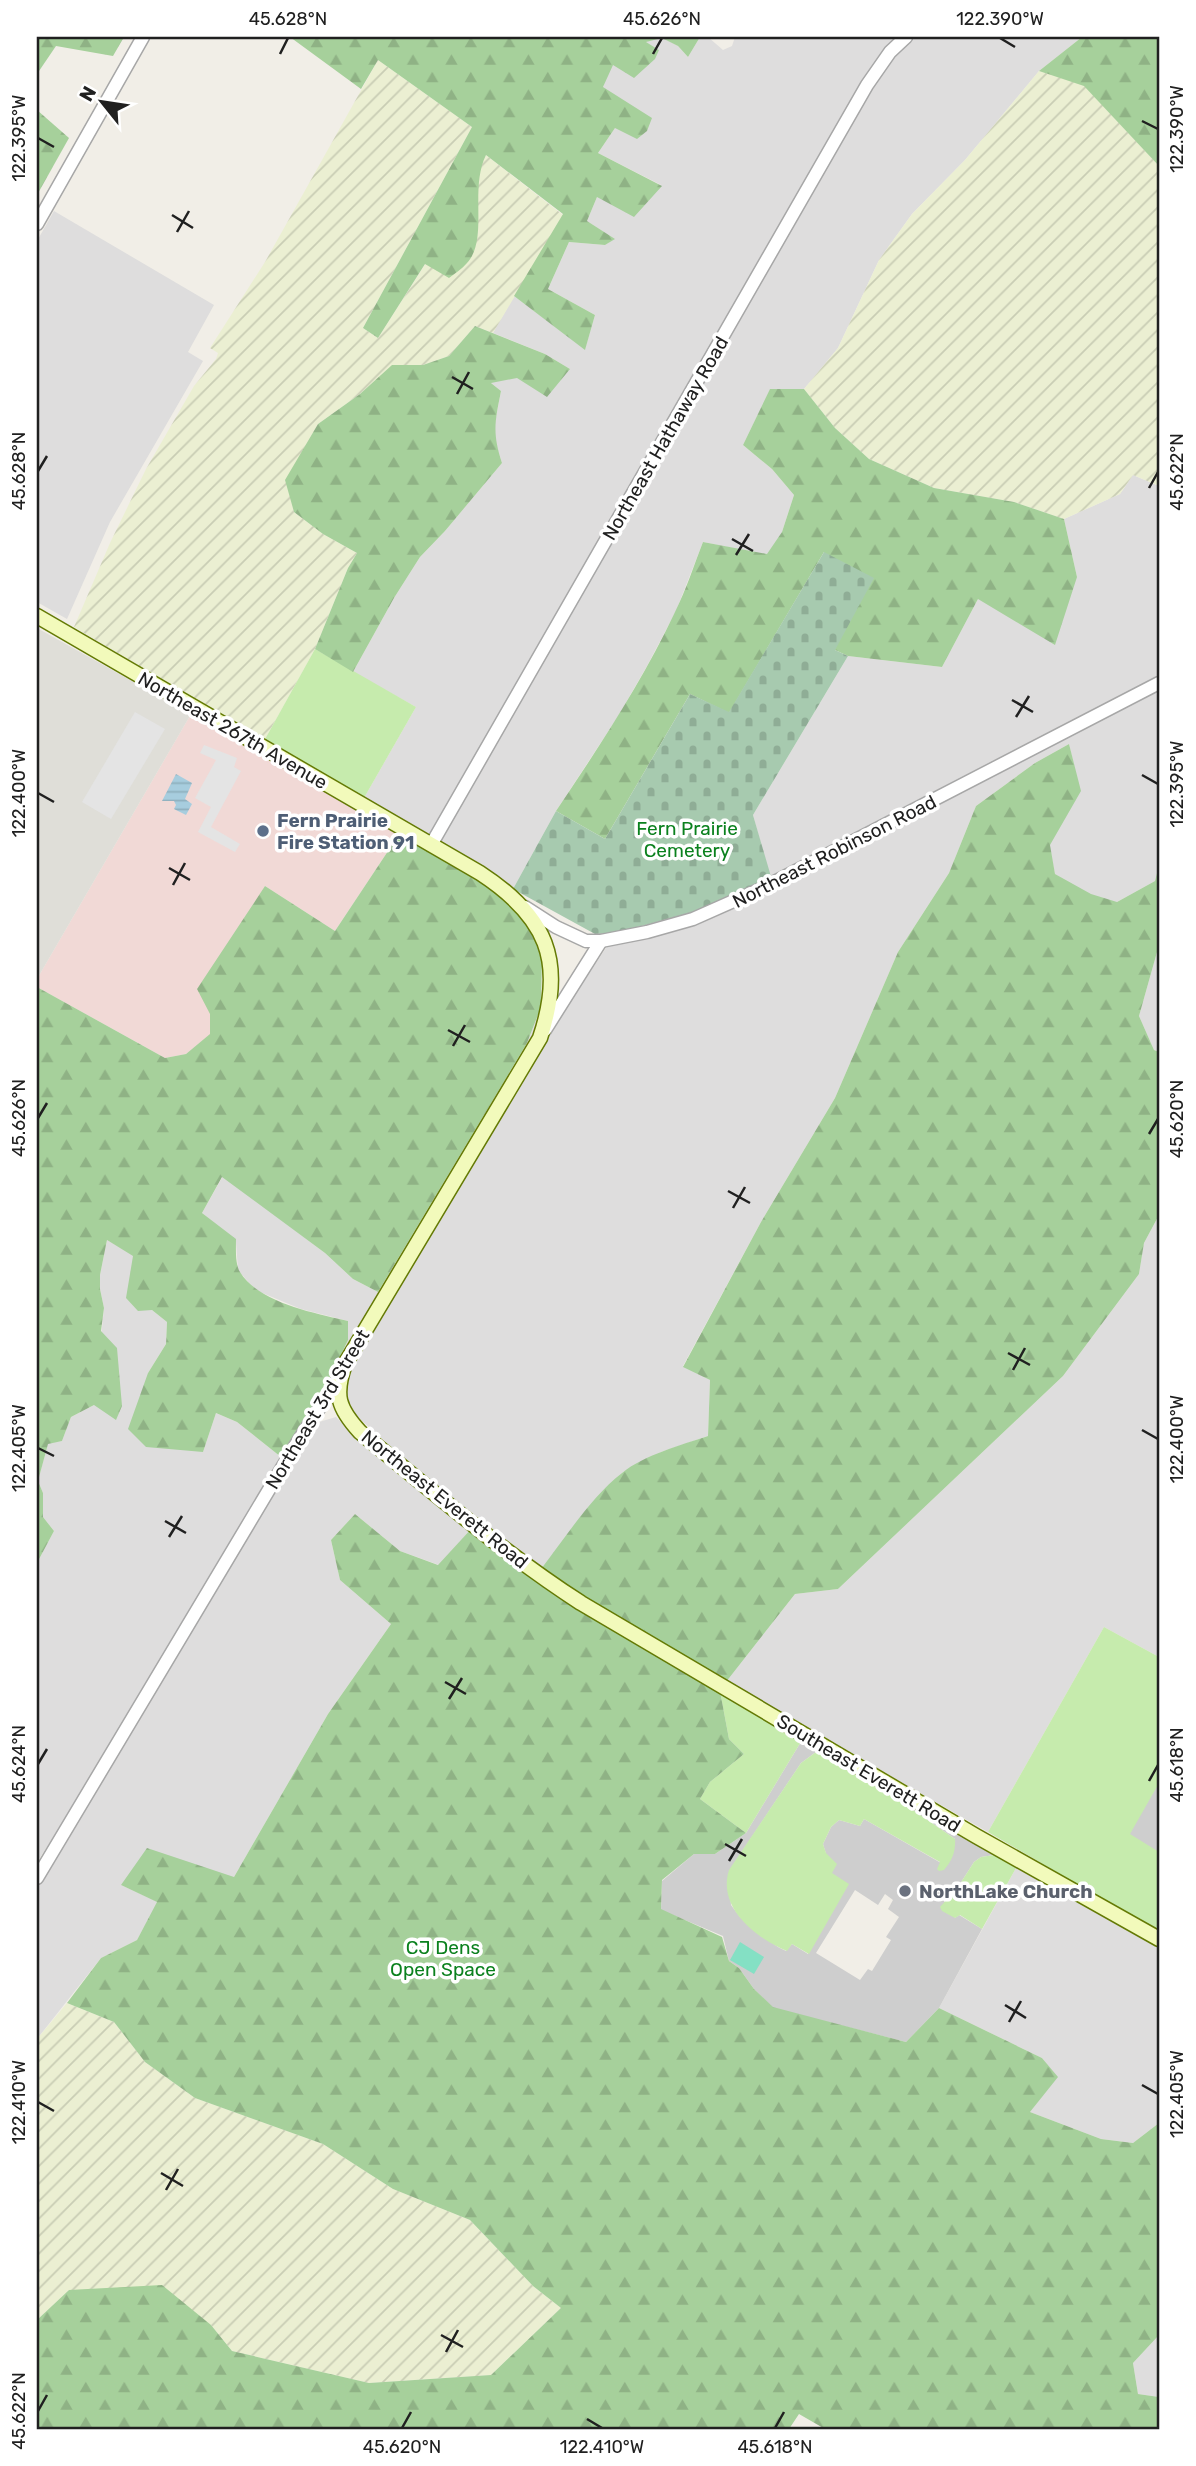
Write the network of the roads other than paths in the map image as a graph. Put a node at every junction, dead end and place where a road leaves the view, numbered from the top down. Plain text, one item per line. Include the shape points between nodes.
1 (143, 37) edge
2 (906, 37) edge
3 (37, 223) edge
4 (37, 617) edge
5 (1159, 683) edge
6 (431, 845) junction
7 (522, 905) junction
8 (601, 941) junction
9 (540, 1038) junction
10 (340, 1376) junction
11 (581, 1603) joint
12 (37, 1878) edge
13 (1159, 1939) edge

1 - 3 street
2 - 6 street, Northeast Hathaway Road via 867,85
4 - 6 main road, Northeast 267th Avenue
5 - 8 street, Northeast Robinson Road via 716,911
6 - 7 main road, Northeast 267th Avenue via 490,879
7 - 8 street, Northeast Robinson Road via 573,937
7 - 9 main road, Northeast 267th Avenue via 541,933 550,964 550,1000
8 - 9 street, Northeast 3rd Street
9 - 10 main road, Northeast 3rd Street
10 - 11 main road, Northeast Everett Road via 342,1408 360,1432 525,1566
10 - 12 street, Northeast 3rd Street
11 - 13 main road, Southeast Everett Road

